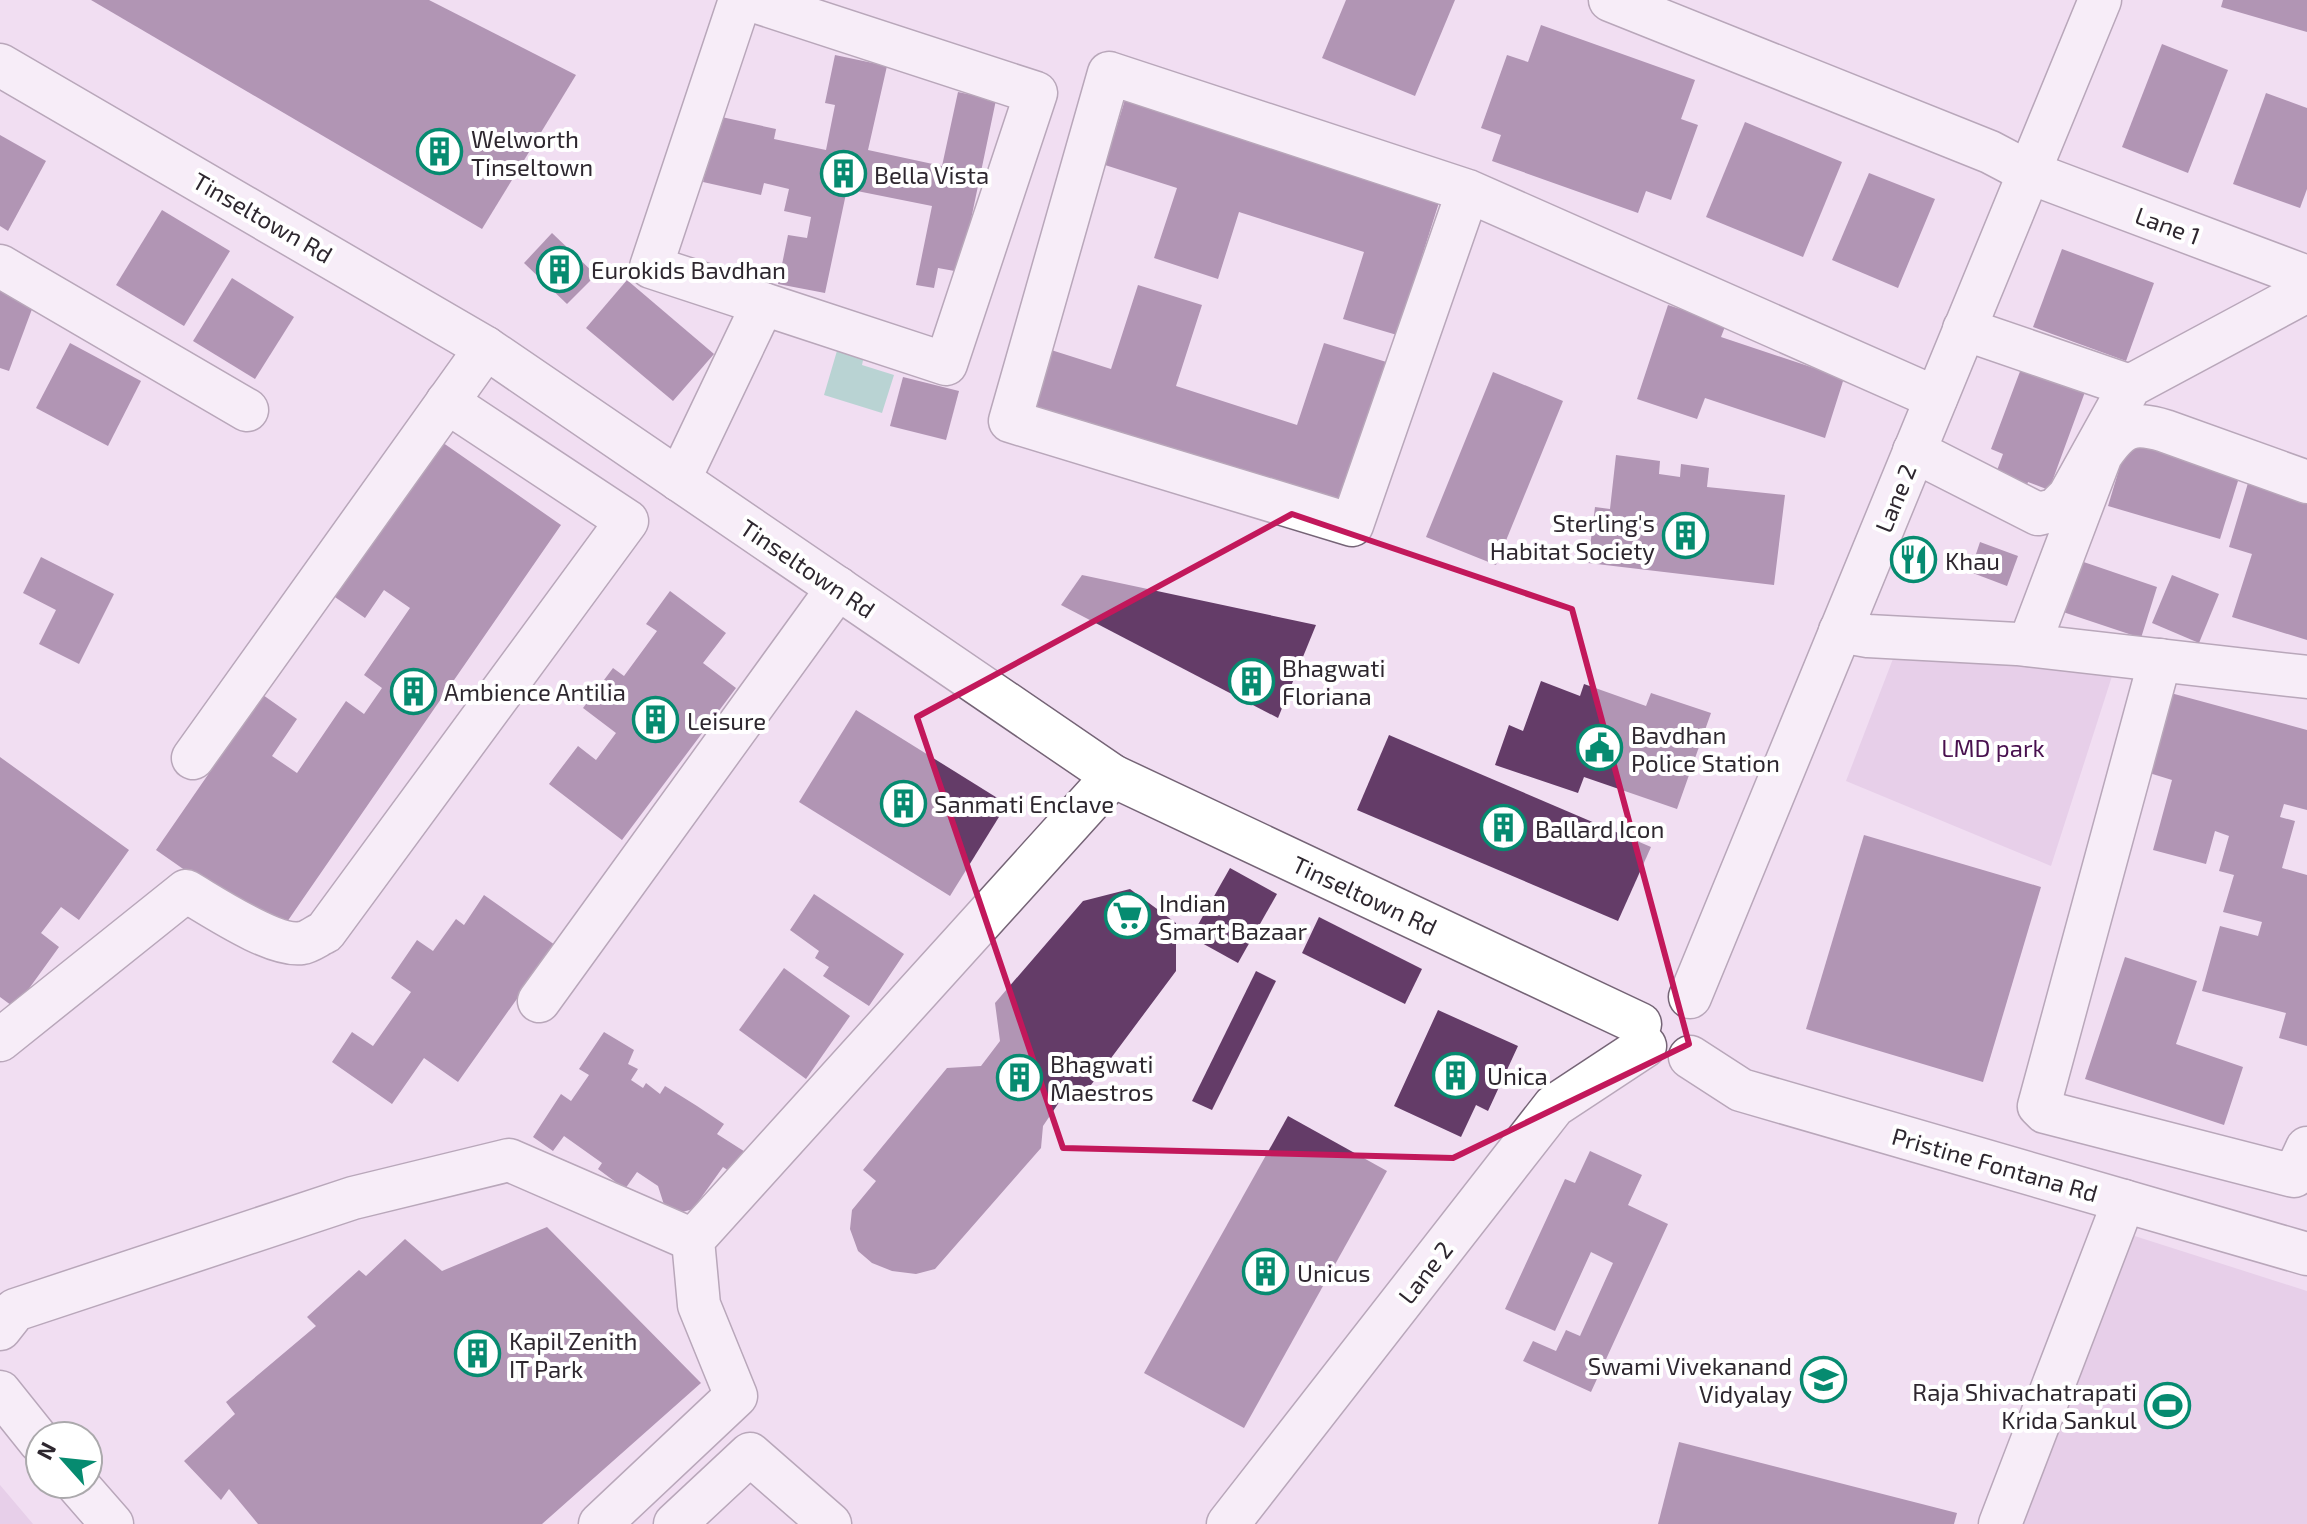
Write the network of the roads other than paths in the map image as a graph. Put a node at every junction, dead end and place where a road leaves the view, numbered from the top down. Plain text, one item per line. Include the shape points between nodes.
1 (740, 0) edge
2 (751, 0) edge
3 (1610, 0) edge
4 (2100, 0) edge
5 (0, 65) edge
6 (2028, 172) junction
7 (1468, 191) junction
8 (0, 266) edge
9 (2307, 277) edge
10 (2307, 291) edge
11 (763, 304) junction
12 (1964, 329) junction
13 (486, 348) junction
14 (2130, 386) junction
15 (1936, 398) junction
16 (447, 402) junction
17 (247, 410) dead end
18 (1914, 451) junction
19 (679, 480) junction
20 (2307, 482) edge
21 (838, 588) junction
22 (1840, 631) junction
23 (2029, 645) junction
24 (2160, 660) junction
25 (2307, 677) edge
26 (193, 758) dead end
27 (1113, 776) junction
28 (1690, 997) junction
29 (539, 1001) dead end
30 (1643, 1035) junction
31 (0, 1040) edge
32 (1690, 1057) junction
33 (2307, 1148) edge
34 (2124, 1201) junction
35 (693, 1240) junction
36 (2307, 1254) edge
37 (5, 1311) edge
38 (0, 1392) edge
39 (24, 1422) edge
40 (91, 1500) edge
41 (112, 1524) edge
42 (600, 1524) edge
43 (675, 1524) edge
44 (830, 1524) edge
45 (1228, 1524) edge
46 (2000, 1524) edge

1 - 11 street via 651,267
2 - 11 street via 1036,93 946,364
3 - 6 street, Lane 1 via 1990,152
4 - 6 street, Lane 2
5 - 13 street, Tinseltown Rd
6 - 9 street, Lane 1
6 - 12 street, Lane 2
7 - 7 street via 1109,73 1010,421 1352,525
7 - 15 street
8 - 17 street
10 - 14 street
11 - 19 street
12 - 14 street
12 - 15 street, Lane 2
13 - 16 street
13 - 19 street, Tinseltown Rd
14 - 18 street via 2069,496 2055,510 2038,514
15 - 18 street, Lane 2
16 - 26 street
16 - 31 street via 627,521 325,932 303,943 282,941 186,891
18 - 22 street, Lane 2
19 - 21 street, Tinseltown Rd
20 - 23 street via 2145,425 2127,429 2101,455
21 - 27 street, Tinseltown Rd
21 - 29 street
22 - 23 street
22 - 28 street, Lane 2
23 - 24 street
24 - 25 street
24 - 33 street via 2039,1106 2045,1112 2294,1176
27 - 30 street, Tinseltown Rd
27 - 35 street
28 - 30 street via 1669,994 1649,1004 1643,1013
28 - 32 street via 1708,1024 1703,1045
30 - 32 street via 1653,1055 1663,1061
30 - 45 street, Lane 2 via 1554,1106
32 - 34 street, Pristine Fontana Rd via 1741,1090
34 - 36 street, Pristine Fontana Rd
34 - 46 street
35 - 37 street via 509,1160 353,1198
35 - 42 street via 699,1305 736,1396
38 - 39 street
40 - 41 street
43 - 44 street via 750,1454

